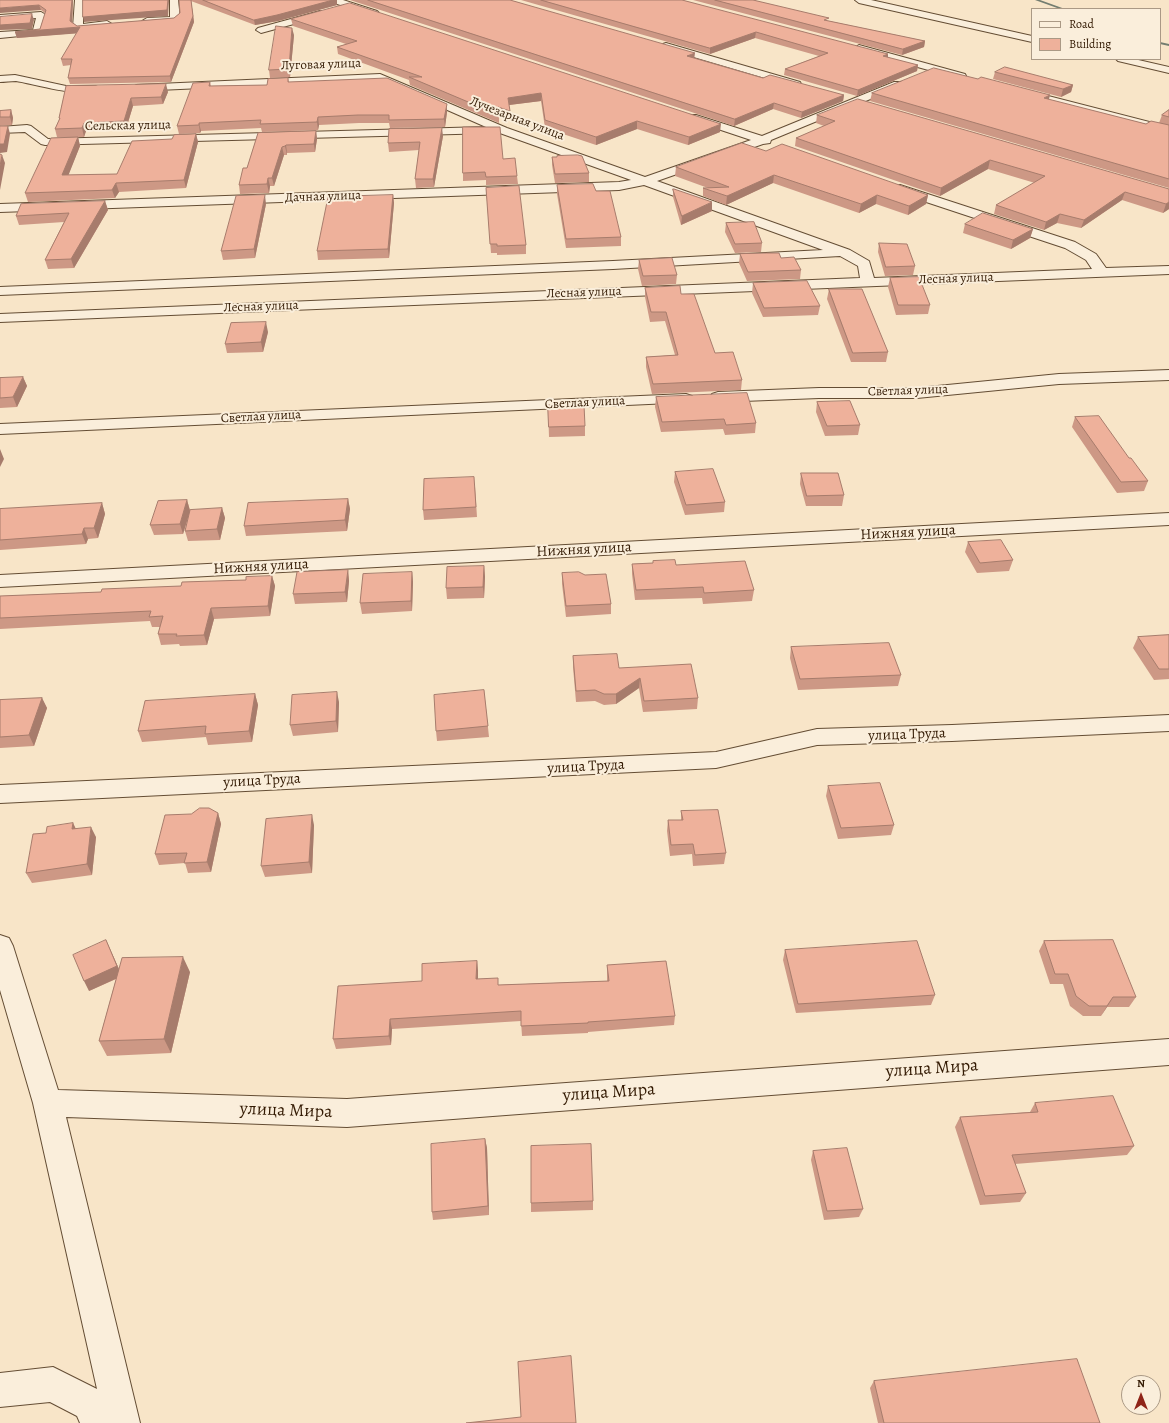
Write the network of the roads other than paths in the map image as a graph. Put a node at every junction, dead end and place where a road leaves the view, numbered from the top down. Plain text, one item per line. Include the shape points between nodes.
1 (79, 0) edge
2 (174, 0) edge
3 (334, 0) edge
4 (859, 0) edge
5 (370, 2) edge
6 (352, 6) junction
7 (0, 18) edge
8 (388, 18) edge
9 (138, 22) edge
10 (116, 24) edge
11 (261, 30) edge
12 (0, 35) edge
13 (1031, 39) edge
14 (658, 44) edge
15 (849, 46) edge
16 (1125, 60) edge
17 (934, 69) junction
18 (1169, 70) edge
19 (920, 75) edge
20 (380, 77) joint
21 (0, 79) edge
22 (973, 79) edge
23 (906, 81) edge
24 (105, 88) edge
25 (128, 88) edge
26 (809, 88) edge
27 (1011, 89) edge
28 (840, 96) edge
29 (857, 102) junction
30 (872, 107) edge
31 (680, 113) edge
32 (0, 130) edge
33 (503, 130) junction
34 (1169, 130) edge
35 (762, 140) junction
36 (777, 145) edge
37 (646, 181) junction
38 (886, 184) edge
39 (0, 208) edge
40 (845, 253) junction
41 (1169, 270) edge
42 (1102, 273) junction
43 (868, 282) junction
44 (0, 291) edge
45 (0, 318) edge
46 (1169, 375) edge
47 (0, 429) edge
48 (1169, 519) edge
49 (0, 581) edge
50 (1169, 723) edge
51 (0, 794) edge
52 (0, 946) edge
53 (5, 976) edge
54 (1169, 1052) edge
55 (48, 1103) junction
56 (0, 1390) edge
57 (98, 1423) edge
58 (122, 1423) edge

1 - 10 street via 78,27
2 - 9 street via 175,19
3 - 6 street
4 - 13 street
5 - 6 street
6 - 8 street
6 - 11 street
7 - 12 street via 41,15 37,32
14 - 26 street
15 - 17 street
16 - 18 street
17 - 19 street
17 - 22 street
20 - 25 street, Луговая улица
20 - 33 street, Лучезарная улица
21 - 24 street via 15,78 66,89
23 - 29 street, Дачная улица
27 - 34 street
28 - 29 street
29 - 30 street
29 - 35 street, Дачная улица
31 - 35 street
32 - 33 street, Сельская улица via 27,128 45,142
33 - 37 street, Лучезарная улица
35 - 36 street
35 - 37 street, Дачная улица
37 - 39 street, Дачная улица via 619,186
37 - 40 street, Лучезарная улица
38 - 42 street via 1070,245 1091,257
40 - 43 street, Лучезарная улица via 864,264
40 - 44 street via 605,266
41 - 42 street, Лесная улица
42 - 43 street, Лесная улица
43 - 45 street, Лесная улица
46 - 47 street, Светлая улица via 1059,379 918,393 819,393
48 - 49 street, Нижняя улица
50 - 51 street, улица Труда via 817,737 716,760
52 - 53 street
53 - 55 street
54 - 55 street, улица Мира via 347,1113
55 - 58 street
56 - 57 street via 53,1384 89,1404

